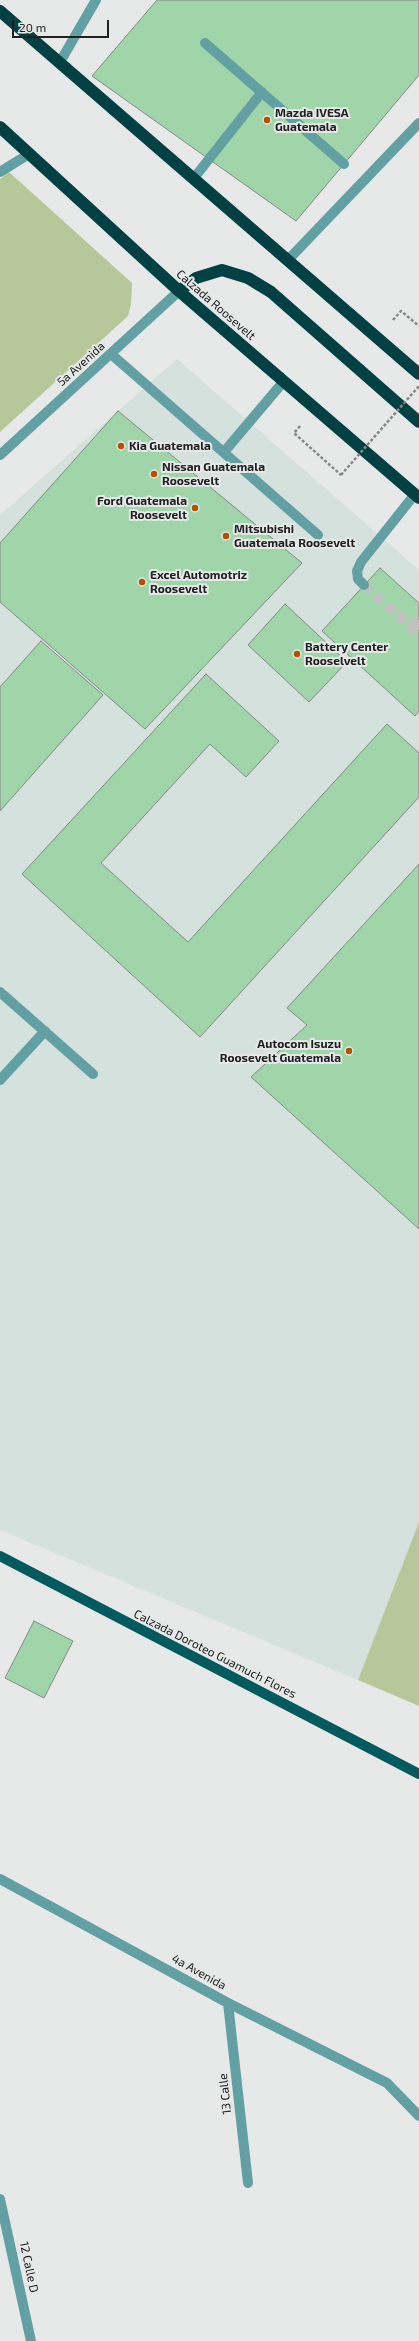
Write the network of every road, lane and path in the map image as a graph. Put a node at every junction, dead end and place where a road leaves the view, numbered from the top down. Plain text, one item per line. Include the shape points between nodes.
1 (96, 0) edge
2 (0, 11) edge
3 (205, 43) dead end
4 (60, 62) junction
5 (262, 92) junction
6 (419, 123) edge
7 (0, 127) edge
8 (29, 154) junction
9 (344, 164) dead end
10 (0, 172) edge
11 (194, 178) junction
12 (288, 260) junction
13 (179, 291) junction
14 (401, 311) dead end
15 (419, 326) edge
16 (111, 354) junction
17 (419, 374) edge
18 (284, 382) junction
19 (419, 386) edge
20 (419, 422) edge
21 (294, 433) dead end
22 (224, 452) junction
23 (0, 455) edge
24 (417, 496) edge
25 (318, 535) dead end
26 (364, 585) tunnel mouth
27 (0, 992) edge
28 (45, 1031) junction
29 (93, 1074) dead end
30 (0, 1080) edge
31 (0, 1556) edge
32 (419, 1774) edge
33 (0, 1878) edge
34 (228, 2003) junction
35 (419, 2116) edge
36 (248, 2183) dead end
37 (0, 2199) edge
38 (31, 2341) edge

1 - 4 street
2 - 4 highway
3 - 5 street
4 - 11 highway
5 - 9 street
5 - 11 street
6 - 12 street
7 - 8 highway, Calzada Roosevelt
8 - 10 street
8 - 13 highway, Calzada Roosevelt
11 - 12 highway
12 - 17 highway
13 - 16 street, 5a Avenida
13 - 18 highway, Calzada Roosevelt
13 - 20 highway via 196,278 222,270 248,278 271,292
14 - 15 path
16 - 22 street
16 - 23 street, 5a Avenida
18 - 22 street
18 - 24 highway, Calzada Roosevelt
19 - 21 path, bridge via 341,475
22 - 25 street
24 - 26 street via 361,562 357,571 358,579
27 - 28 street
28 - 29 street
28 - 30 street
31 - 32 main road, Calzada Doroteo Guamuch Flores
33 - 34 street, 4a Avenida
34 - 35 street, 4a Avenida via 387,2083
34 - 36 street, 13 Calle
37 - 38 street, 12 Calle D

